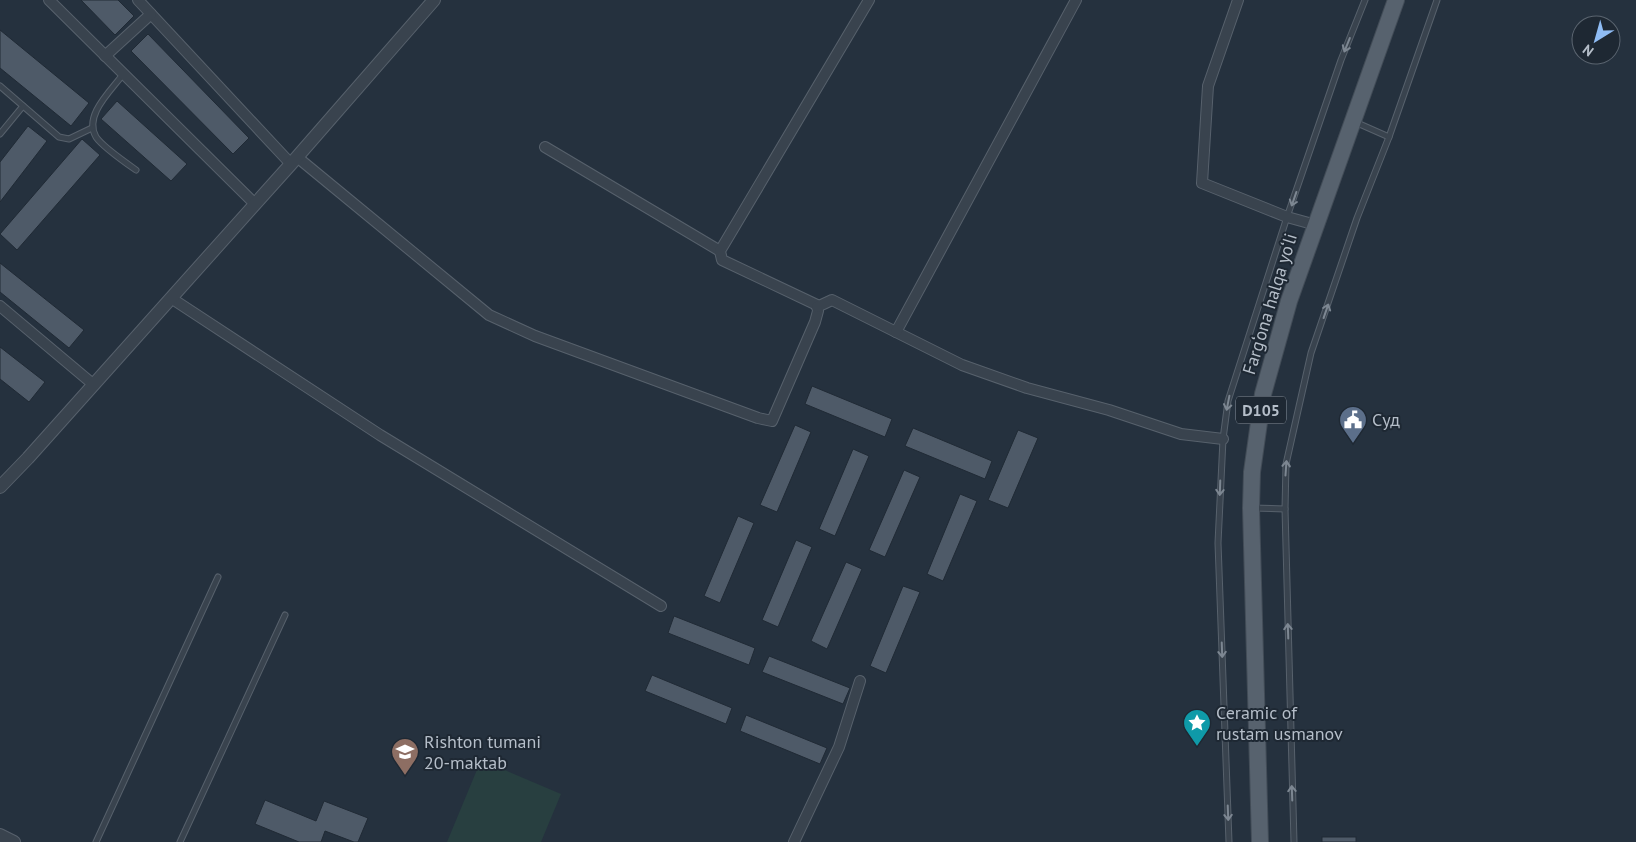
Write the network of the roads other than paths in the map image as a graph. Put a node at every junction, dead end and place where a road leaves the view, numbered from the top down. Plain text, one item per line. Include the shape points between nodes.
1 (49, 0) edge
2 (138, 0) edge
3 (434, 0) edge
4 (869, 0) edge
5 (1076, 0) edge
6 (1238, 0) edge
7 (1365, 0) edge
8 (1396, 0) edge
9 (1437, 0) edge
10 (151, 14) junction
11 (105, 56) junction
12 (124, 73) junction
13 (0, 86) edge
14 (23, 106) junction
15 (1352, 120) junction
16 (92, 128) junction
17 (0, 134) edge
18 (1389, 137) junction
19 (545, 147) dead end
20 (294, 160) junction
21 (136, 170) dead end
22 (255, 204) junction
23 (1288, 217) junction
24 (1316, 225) junction
25 (720, 251) junction
26 (171, 298) junction
27 (0, 306) edge
28 (817, 307) junction
29 (896, 332) junction
30 (94, 385) junction
31 (1222, 439) junction
32 (0, 487) edge
33 (1250, 508) junction
34 (1285, 509) junction
35 (218, 577) dead end
36 (661, 606) dead end
37 (285, 615) dead end
38 (860, 681) dead end
39 (1257, 733) junction
40 (1225, 737) junction
41 (0, 835) edge
42 (14, 842) edge
43 (96, 842) edge
44 (180, 842) edge
45 (794, 842) edge
46 (1229, 842) edge
47 (1260, 842) edge
48 (1294, 842) edge

1 - 11 street
2 - 10 street
3 - 20 street
4 - 25 street
5 - 29 street
6 - 23 street via 1208,86 1202,182
7 -> 23 lane
8 - 15 main road, Farg‘ona halqa yo‘li / D105
9 - 18 lane
10 - 11 street
10 - 20 street
11 - 12 street
12 - 16 lane via 95,112
12 - 22 street
13 - 14 lane
14 - 16 lane via 59,137 69,139
14 - 17 lane
15 - 18 lane
15 - 24 main road, Farg‘ona halqa yo‘li / D105
16 - 21 lane via 97,139
34 -> 18 lane via 1286,464 1311,352
19 - 25 street
20 - 22 street
20 - 28 street via 489,315 535,336 758,418 772,420 815,322
22 - 26 street
23 - 24 street
23 -> 31 lane via 1233,384
24 - 33 main road, Farg‘ona halqa yo‘li / D105 via 1289,301 1263,394
25 - 28 street via 722,260
26 - 30 street
26 - 36 street via 380,435
27 - 30 street
28 - 29 street via 832,300
29 - 31 street via 962,365 1028,388 1181,434
30 - 32 street
31 -> 40 lane via 1218,543
33 - 34 lane
33 - 39 main road, Farg‘ona halqa yo‘li / D105
48 -> 34 lane
35 - 43 lane
37 - 44 lane
38 - 45 street via 839,747
39 - 40 lane
39 - 47 main road, Farg‘ona halqa yo‘li / D105
40 -> 46 lane
41 - 42 street

